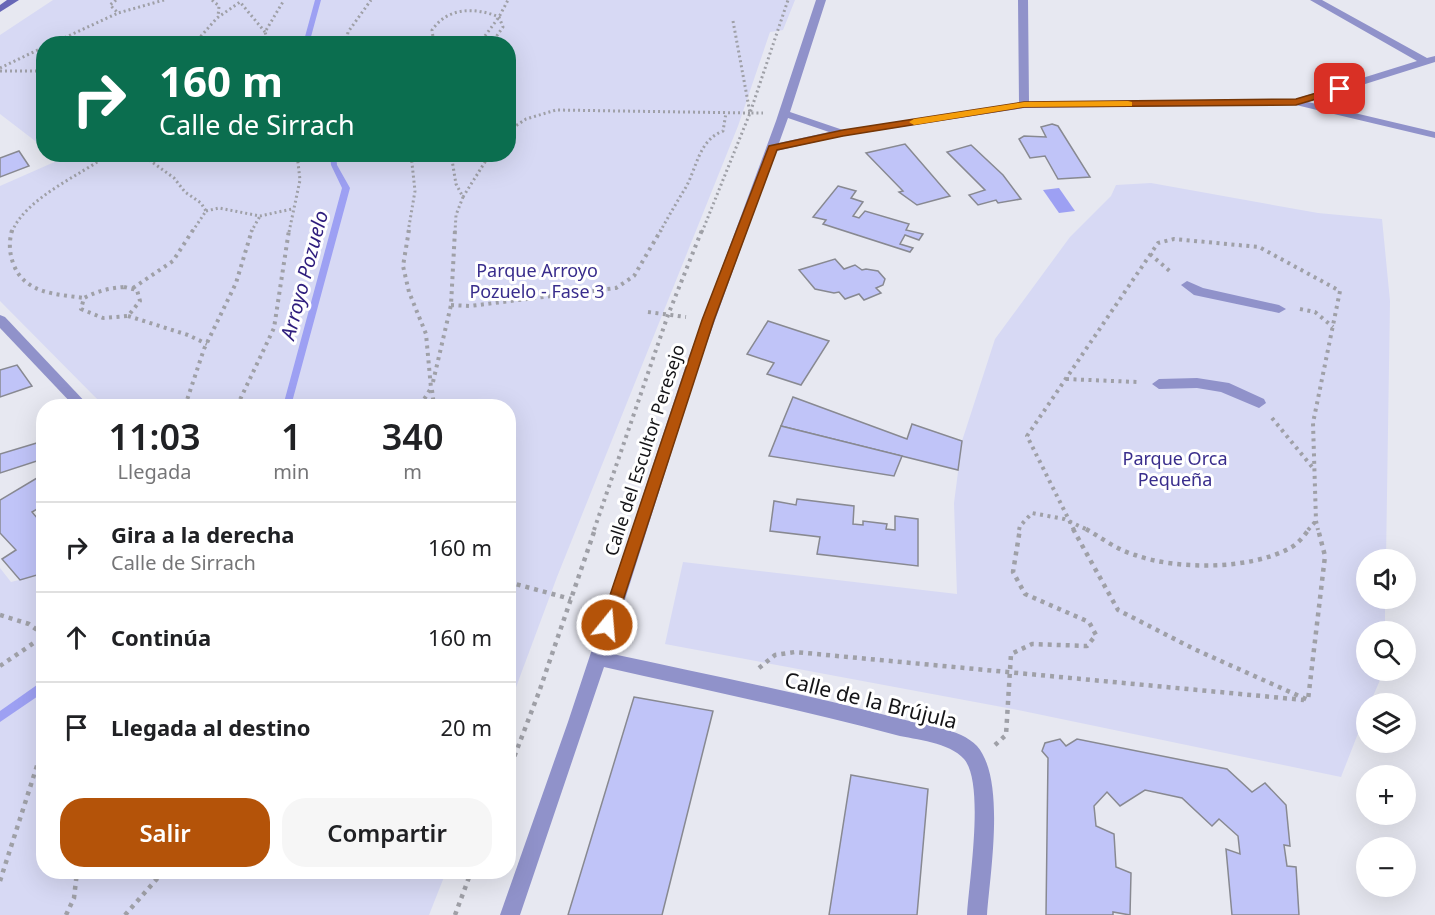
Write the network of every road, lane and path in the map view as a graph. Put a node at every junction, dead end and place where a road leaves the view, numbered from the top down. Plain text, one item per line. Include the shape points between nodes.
1 (14, 0) edge
2 (116, 0) edge
3 (164, 0) edge
4 (212, 0) edge
5 (284, 0) edge
6 (371, 0) edge
7 (508, 0) edge
8 (788, 0) edge
9 (821, 0) edge
10 (1023, 0) edge
11 (1315, 0) edge
12 (239, 1) edge
13 (0, 9) edge
14 (118, 13) junction
15 (499, 17) junction
16 (217, 18) junction
17 (733, 21) dead end
18 (265, 32) junction
19 (68, 36) edge
20 (201, 36) edge
21 (266, 36) edge
22 (347, 36) edge
23 (433, 36) edge
24 (486, 36) edge
25 (494, 36) edge
26 (36, 51) edge
27 (1431, 61) edge
28 (0, 70) edge
29 (36, 71) edge
30 (1296, 102) junction
31 (1024, 105) junction
32 (726, 113) junction
33 (750, 113) junction
34 (784, 113) junction
35 (516, 126) edge
36 (843, 133) junction
37 (1435, 135) edge
38 (773, 148) junction
39 (97, 162) edge
40 (152, 162) edge
41 (298, 162) edge
42 (412, 162) edge
43 (452, 162) edge
44 (485, 162) edge
45 (463, 197) junction
46 (292, 209) junction
47 (206, 211) junction
48 (260, 216) junction
49 (1150, 254) junction
50 (1187, 285) joint
51 (134, 288) junction
52 (84, 298) junction
53 (451, 305) junction
54 (1279, 309) joint
55 (648, 312) dead end
56 (668, 315) junction
57 (128, 316) junction
58 (0, 320) edge
59 (708, 320) junction
60 (1332, 327) junction
61 (207, 344) junction
62 (1066, 378) junction
63 (1159, 384) joint
64 (431, 388) junction
65 (75, 399) edge
66 (187, 399) edge
67 (240, 399) edge
68 (424, 399) edge
69 (433, 399) edge
70 (1259, 403) joint
71 (1314, 468) junction
72 (1068, 520) junction
73 (1316, 521) junction
74 (516, 584) edge
75 (571, 599) junction
76 (0, 615) edge
77 (36, 629) edge
78 (36, 641) edge
79 (598, 658) junction
80 (0, 666) edge
81 (756, 671) dead end
82 (1010, 672) junction
83 (1308, 700) junction
84 (1006, 735) dead end
85 (516, 751) edge
86 (36, 769) edge
87 (75, 879) edge
88 (157, 879) edge
89 (468, 879) edge
90 (0, 881) edge
91 (66, 915) edge
92 (125, 915) edge
93 (455, 915) edge
94 (510, 915) edge
95 (977, 915) edge

1 - 13 main road
2 - 14 path via 111,5
3 - 14 path
4 - 16 path via 219,6
5 - 18 path
6 - 22 path
7 - 15 path
8 - 33 path
9 - 34 street, Calle del Escultor Peresejo
10 - 31 street
11 - 27 street
12 - 16 path
12 - 18 path
14 - 19 path
15 - 23 path via 479,11 442,17 432,30
15 - 24 path
15 - 25 path via 503,27
16 - 20 path
17 - 33 path
18 - 21 path
26 - 28 path
27 - 30 street
28 - 29 path
30 - 31 street
30 - 37 street
31 - 36 street
32 - 33 path
32 - 35 path via 556,110
32 - 53 path via 723,131 713,135 701,151 687,185 634,276 616,288 598,292
33 - 34 path
33 - 56 path
34 - 36 street
34 - 38 street, Calle del Escultor Peresejo
36 - 38 street
38 - 59 street, Calle del Escultor Peresejo
39 - 52 path via 25,213 9,240 9,253 19,278 39,291
40 - 47 path via 201,202
41 - 46 path via 300,180
42 - 64 path via 415,191 403,267 426,334
43 - 45 path
44 - 45 path
45 - 53 path via 456,214
46 - 48 path
46 - 67 path via 274,327
47 - 48 path via 219,208
47 - 51 path via 173,261
48 - 61 path via 246,242 236,286
49 - 50 path
49 - 60 path via 1158,243 1174,239 1259,247 1340,291
49 - 62 path
50 - 54 street via 1199,292
51 - 52 path via 111,288
51 - 57 path via 140,301
52 - 57 path via 81,309 92,317
53 - 64 path
54 - 60 path via 1315,312
55 - 56 path
56 - 59 path
56 - 75 path
57 - 61 path
58 - 65 street
59 - 79 street, Calle del Escultor Peresejo
60 - 71 path via 1313,423
61 - 66 path
62 - 63 path
62 - 72 path via 1027,436
63 - 70 street via 1224,387
64 - 68 path
64 - 69 path
70 - 71 path
71 - 73 path
72 - 73 path via 1136,556 1203,565 1245,564 1290,548
72 - 82 path via 1032,513 1020,526 1012,572 1025,594 1089,622 1096,635 1087,646 1032,644 1011,654
72 - 83 path via 1118,610
73 - 83 path via 1325,556
74 - 75 path
75 - 85 path
76 - 77 path
78 - 80 path
79 - 94 street, Calle del Escultor Peresejo
79 - 95 street, Calle de la Brújula via 869,719 953,741 970,752 981,772 985,808
81 - 82 path via 771,655 783,652
82 - 83 path
82 - 84 path
86 - 90 path
87 - 91 path via 74,898
88 - 92 path
89 - 93 path

